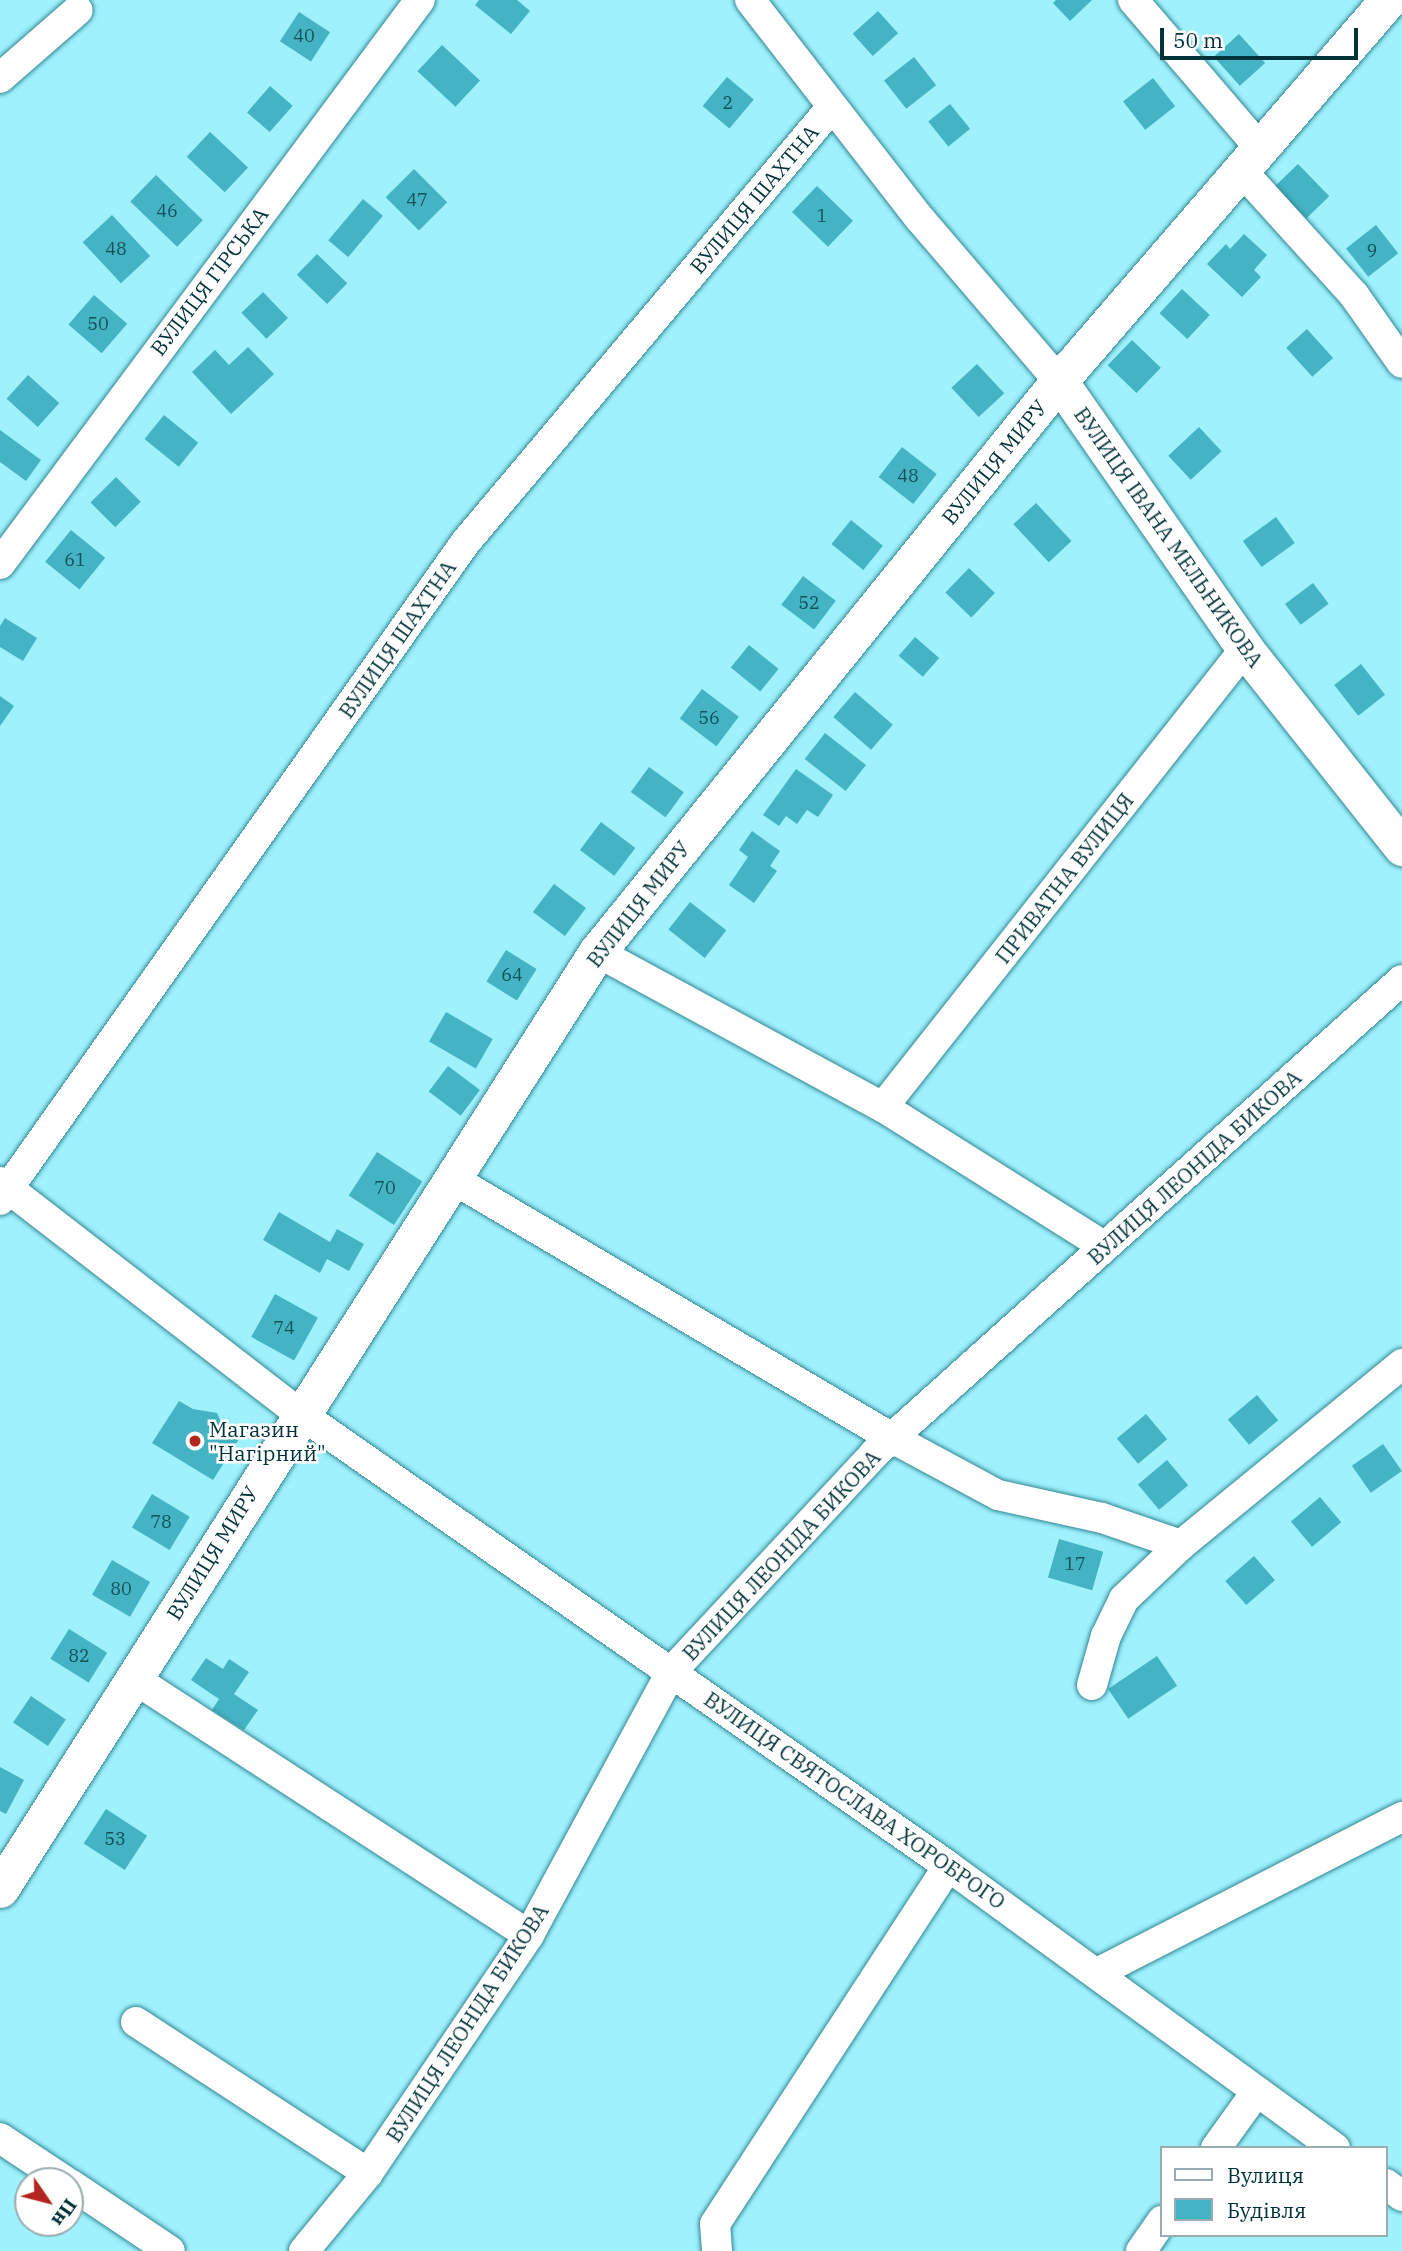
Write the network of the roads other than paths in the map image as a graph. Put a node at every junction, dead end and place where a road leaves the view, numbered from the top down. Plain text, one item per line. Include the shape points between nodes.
1 (420, 0) edge
2 (750, 0) edge
3 (1133, 0) edge
4 (1388, 0) edge
5 (78, 10) dead end
6 (0, 78) edge
7 (832, 107) junction
8 (1251, 159) junction
9 (1402, 363) edge
10 (1059, 381) junction
11 (0, 564) edge
12 (1245, 649) junction
13 (1402, 847) edge
14 (597, 951) junction
15 (1402, 980) edge
16 (883, 1107) junction
17 (451, 1178) junction
18 (3, 1190) edge
19 (1105, 1247) junction
20 (1402, 1364) edge
21 (299, 1413) junction
22 (892, 1438) junction
23 (1181, 1545) junction
24 (672, 1671) junction
25 (133, 1678) junction
26 (1091, 1685) dead end
27 (1402, 1817) edge
28 (948, 1866) junction
29 (0, 1889) edge
30 (528, 1935) junction
31 (1097, 1973) junction
32 (136, 2022) dead end
33 (1256, 2091) junction
34 (0, 2138) edge
35 (1217, 2146) edge
36 (1332, 2146) edge
37 (44, 2167) edge
38 (368, 2173) junction
39 (84, 2194) edge
40 (1160, 2224) edge
41 (170, 2251) edge
42 (304, 2251) edge
43 (717, 2251) edge
44 (1140, 2251) edge

1 - 11 street, ВУЛИЦЯ ГІРСЬКА
2 - 7 street, ВУЛИЦЯ ІВАНА МЕЛЬНИКОВА
3 - 8 street
4 - 8 street, ВУЛИЦЯ МИРУ
5 - 6 street
7 - 10 street, ВУЛИЦЯ ІВАНА МЕЛЬНИКОВА
7 - 18 street, ВУЛИЦЯ ШАХТНА via 465,544
8 - 9 street
8 - 10 street, ВУЛИЦЯ МИРУ
10 - 12 street, ВУЛИЦЯ ІВАНА МЕЛЬНИКОВА
10 - 14 street, ВУЛИЦЯ МИРУ
12 - 13 street, ВУЛИЦЯ ІВАНА МЕЛЬНИКОВА
12 - 16 street, ПРИВАТНА ВУЛИЦЯ
14 - 16 street
14 - 17 street, ВУЛИЦЯ МИРУ
15 - 19 street, ВУЛИЦЯ ЛЕОНІДА БИКОВА
16 - 19 street
17 - 21 street, ВУЛИЦЯ МИРУ
17 - 22 street
18 - 21 street, ВУЛИЦЯ СВЯТОСЛАВА ХОРОБРОГО
19 - 22 street, ВУЛИЦЯ ЛЕОНІДА БИКОВА
20 - 23 street
21 - 24 street, ВУЛИЦЯ СВЯТОСЛАВА ХОРОБРОГО
21 - 25 street, ВУЛИЦЯ МИРУ
22 - 23 street via 999,1495 1102,1518
22 - 24 street, ВУЛИЦЯ ЛЕОНІДА БИКОВА
23 - 26 street via 1124,1600 1106,1636
24 - 28 street, ВУЛИЦЯ СВЯТОСЛАВА ХОРОБРОГО
24 - 30 street, ВУЛИЦЯ ЛЕОНІДА БИКОВА
25 - 29 street, ВУЛИЦЯ МИРУ
25 - 30 street
27 - 31 street
28 - 31 street, ВУЛИЦЯ СВЯТОСЛАВА ХОРОБРОГО
28 - 43 street via 715,2224
30 - 38 street, ВУЛИЦЯ ЛЕОНІДА БИКОВА
31 - 33 street, ВУЛИЦЯ СВЯТОСЛАВА ХОРОБРОГО
32 - 38 street
33 - 35 street
33 - 36 street, ВУЛИЦЯ СВЯТОСЛАВА ХОРОБРОГО
34 - 37 street
38 - 42 street, ВУЛИЦЯ ЛЕОНІДА БИКОВА
39 - 41 street
40 - 44 street

